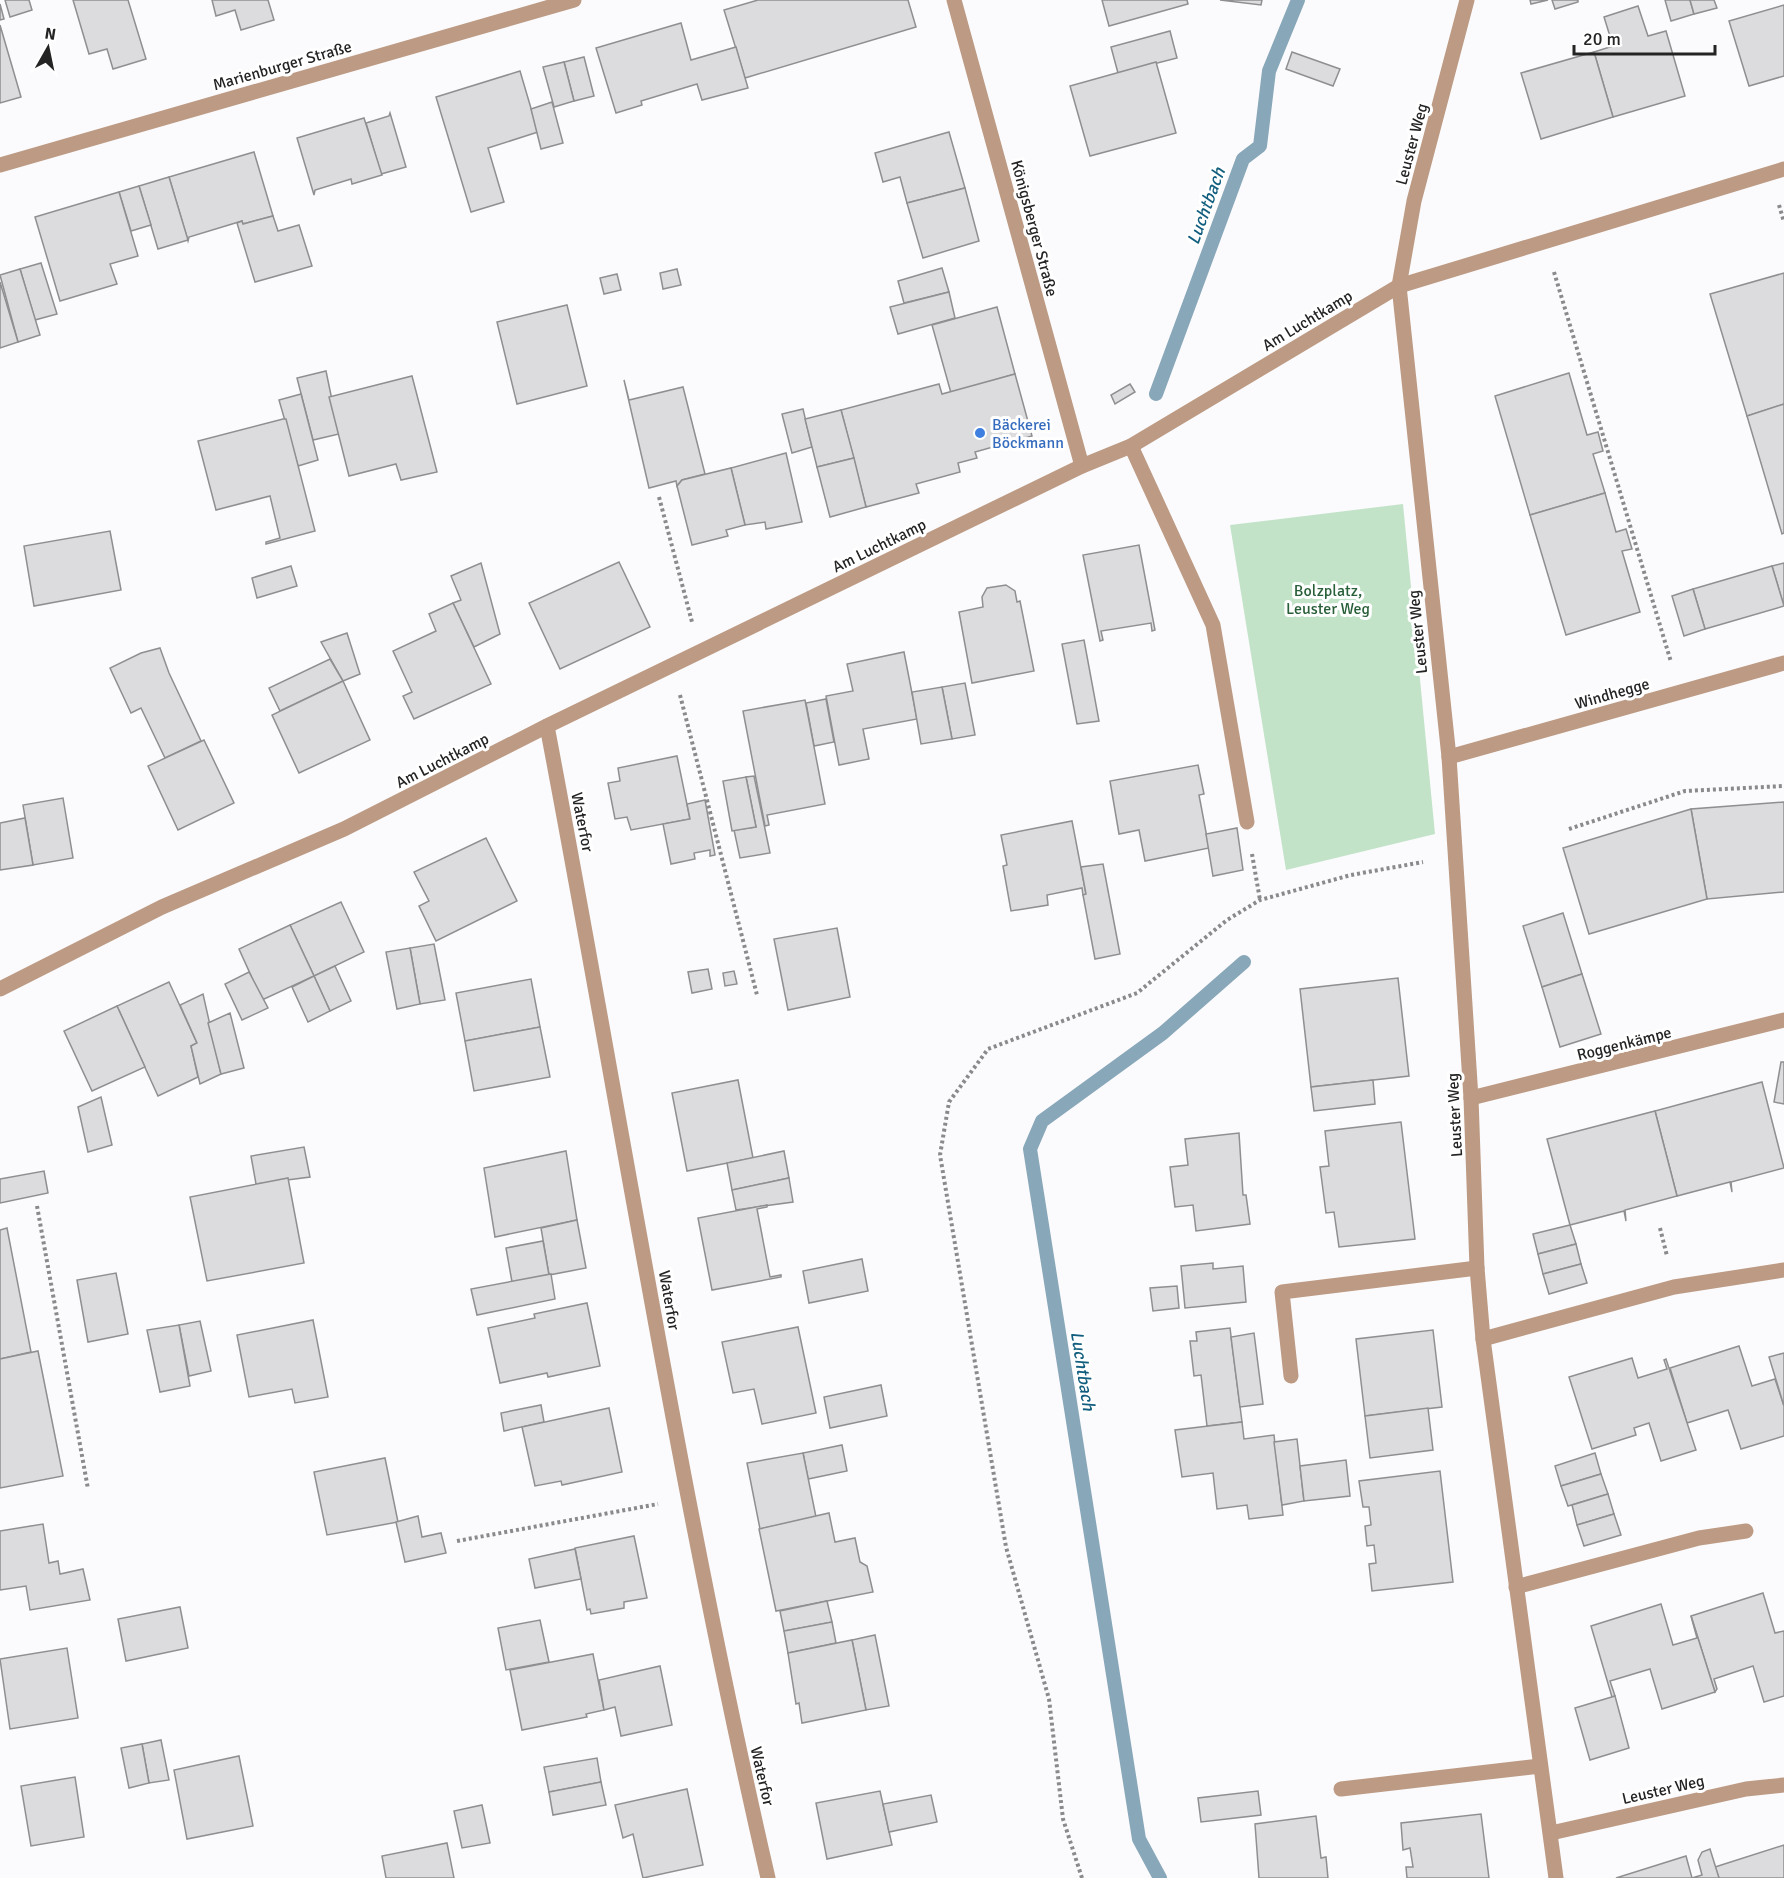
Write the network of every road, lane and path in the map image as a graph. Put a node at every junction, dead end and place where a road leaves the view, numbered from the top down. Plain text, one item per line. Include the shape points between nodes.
1 (574, 0) edge
2 (954, 0) edge
3 (1467, 0) edge
4 (0, 165) edge
5 (1784, 169) edge
6 (1545, 240) junction
7 (1399, 286) junction
8 (1131, 446) junction
9 (1082, 466) junction
10 (659, 497) dead end
11 (699, 652) junction
12 (1784, 663) edge
13 (672, 666) junction
14 (1681, 692) junction
15 (547, 726) junction
16 (1449, 757) junction
17 (1784, 786) edge
18 (1247, 822) joint
19 (1569, 829) dead end
20 (1456, 855) junction
21 (1260, 900) junction
22 (0, 989) edge
23 (757, 995) dead end
24 (1784, 1020) edge
25 (1471, 1098) junction
26 (37, 1206) dead end
27 (1477, 1268) junction
28 (1784, 1270) edge
29 (1483, 1339) junction
30 (1291, 1376) dead end
31 (88, 1489) dead end
32 (688, 1498) junction
33 (1746, 1531) dead end
34 (457, 1541) dead end
35 (1515, 1587) junction
36 (1540, 1766) junction
37 (1784, 1785) edge
38 (1341, 1789) dead end
39 (1551, 1833) junction
40 (768, 1878) edge
41 (1082, 1878) edge
42 (1556, 1878) edge

1 - 4 street, Marienburger Straße
2 - 9 street, Königsberger Straße
3 - 7 street, Leuster Weg via 1414,201
5 - 6 street, Am Luchtkamp
6 - 7 street, Am Luchtkamp
6 - 14 path
7 - 8 street, Am Luchtkamp
7 - 16 street, Leuster Weg
8 - 9 street, Am Luchtkamp
8 - 18 street via 1213,625
9 - 11 street, Am Luchtkamp
10 - 11 path
11 - 13 street, Am Luchtkamp
12 - 14 street, Windhegge
13 - 15 street, Am Luchtkamp
13 - 23 path
14 - 16 street, Windhegge
15 - 22 street, Am Luchtkamp via 344,830 162,906
15 - 32 street, Waterfor
16 - 20 street, Leuster Weg
17 - 19 path via 1685,791
18 - 21 path
20 - 21 path via 1352,875
20 - 25 street, Leuster Weg
21 - 41 path via 1227,920 1137,993 988,1049 949,1102 940,1155 1006,1547 1049,1700 1063,1819
24 - 25 street, Roggenkämpe
25 - 27 street, Leuster Weg
26 - 31 path
27 - 29 street, Leuster Weg
27 - 30 street via 1282,1292
28 - 29 street via 1674,1287
29 - 35 street, Leuster Weg
32 - 34 path
32 - 40 street, Waterfor
33 - 35 street via 1699,1538
35 - 36 street, Leuster Weg
36 - 38 street
36 - 39 street, Leuster Weg
37 - 39 street, Leuster Weg via 1746,1788
39 - 42 street, Leuster Weg

